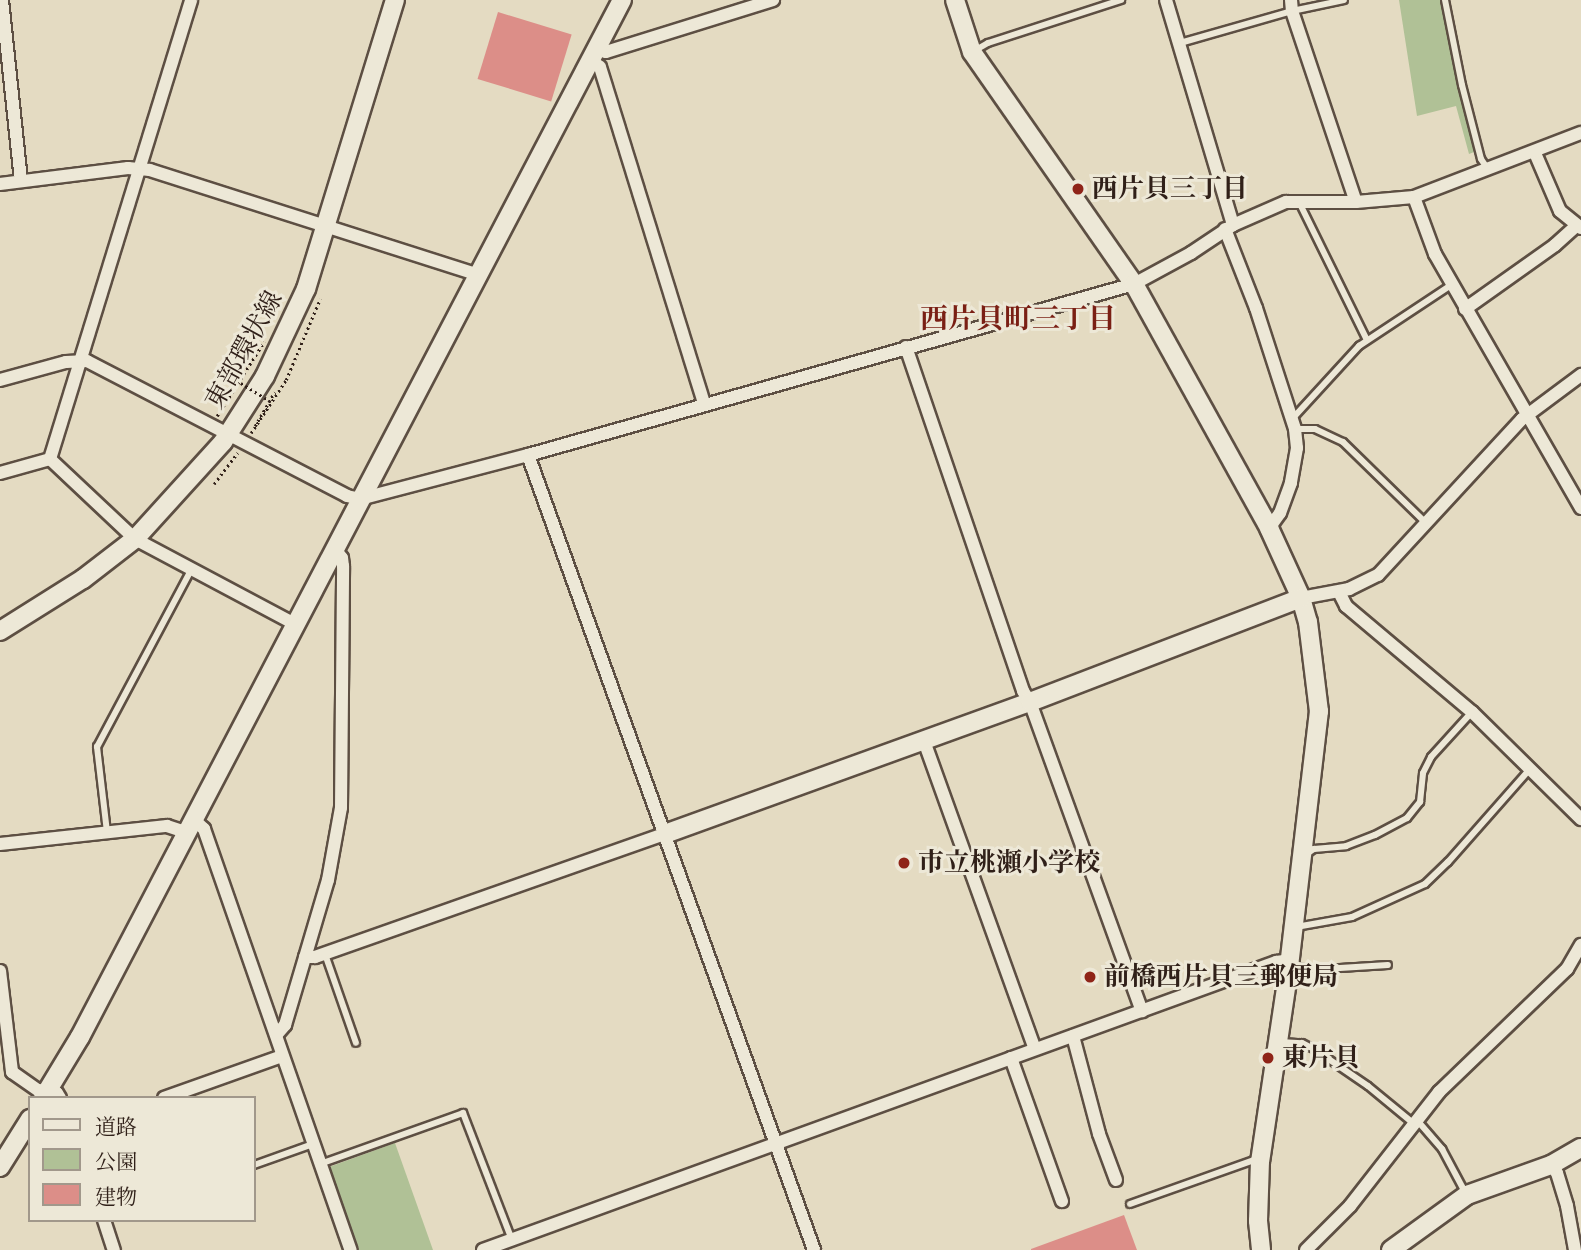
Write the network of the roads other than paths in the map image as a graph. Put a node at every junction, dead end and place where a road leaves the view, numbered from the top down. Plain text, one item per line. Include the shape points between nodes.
1 (2, 0) edge
2 (191, 0) edge
3 (395, 0) edge
4 (622, 0) edge
5 (772, 0) edge
6 (955, 0) edge
7 (1121, 0) edge
8 (1166, 0) edge
9 (1344, 0) edge
10 (1445, 0) edge
11 (1291, 6) edge
12 (1178, 43) junction
13 (972, 52) junction
14 (593, 55) junction
15 (1581, 133) edge
16 (1535, 153) junction
17 (140, 168) junction
18 (1487, 168) junction
19 (21, 180) junction
20 (0, 184) edge
21 (1414, 197) junction
22 (1299, 202) junction
23 (1356, 202) junction
24 (325, 224) junction
25 (1229, 227) junction
26 (1579, 227) edge
27 (479, 275) junction
28 (1133, 284) junction
29 (1451, 285) junction
30 (1465, 309) junction
31 (1367, 340) junction
32 (906, 347) junction
33 (81, 360) junction
34 (1581, 375) edge
35 (0, 380) edge
36 (704, 404) junction
37 (1527, 415) junction
38 (1294, 424) junction
39 (228, 433) junction
40 (528, 455) junction
41 (50, 459) junction
42 (0, 473) edge
43 (360, 499) junction
44 (1581, 508) edge
45 (1425, 522) junction
46 (1269, 528) junction
47 (135, 539) junction
48 (335, 549) junction
49 (191, 569) junction
50 (1339, 592) junction
51 (1301, 597) junction
52 (295, 624) junction
53 (0, 631) edge
54 (1030, 702) junction
55 (1472, 712) junction
56 (924, 741) junction
57 (1532, 768) junction
58 (1581, 819) edge
59 (189, 825) junction
60 (107, 832) junction
61 (665, 834) junction
62 (0, 844) edge
63 (1301, 857) junction
64 (1292, 928) junction
65 (1581, 945) edge
66 (325, 954) junction
67 (305, 957) junction
68 (1572, 964) junction
69 (1388, 965) dead end
70 (1289, 968) junction
71 (0, 971) edge
72 (1581, 975) edge
73 (1142, 1011) junction
74 (278, 1033) junction
75 (1073, 1036) junction
76 (1276, 1041) junction
77 (356, 1043) dead end
78 (1035, 1049) junction
79 (282, 1056) junction
80 (1011, 1058) junction
81 (50, 1096) edge
82 (170, 1096) edge
83 (1414, 1121) junction
84 (28, 1122) edge
85 (313, 1144) junction
86 (775, 1145) junction
87 (1581, 1148) edge
88 (1260, 1161) junction
89 (256, 1164) edge
90 (320, 1164) junction
91 (1551, 1165) junction
92 (0, 1167) edge
93 (1116, 1180) dead end
94 (1467, 1195) junction
95 (1062, 1201) dead end
96 (1130, 1204) dead end
97 (105, 1222) edge
98 (512, 1240) junction
99 (490, 1249) edge
100 (114, 1250) edge
101 (351, 1250) edge
102 (814, 1250) edge
103 (1261, 1250) edge
104 (1306, 1250) edge
105 (1391, 1250) edge
106 (1576, 1250) edge

1 - 19 street
2 - 17 street
3 - 24 street, 東部環状線
4 - 14 street
5 - 14 street
6 - 13 street
7 - 13 lane
8 - 12 street
9 - 11 lane
10 - 18 lane via 1480,159
11 - 12 lane
11 - 23 street
12 - 25 street
13 - 28 street
14 - 27 street
14 - 36 street
15 - 16 street
16 - 18 street
16 - 26 street via 1560,211
17 - 19 street
17 - 24 street
17 - 33 street
18 - 21 street
19 - 20 street
21 - 23 street
21 - 29 street via 1429,242
22 - 23 street
22 - 25 street via 1277,205
22 - 31 lane
24 - 27 street
24 - 39 street, 東部環状線 via 296,315 265,376
25 - 28 street
25 - 38 street
26 - 30 street
27 - 43 street
28 - 32 street
28 - 46 street
29 - 30 street
29 - 31 lane
30 - 37 street
31 - 38 lane via 1343,361
32 - 36 street
32 - 54 street
33 - 35 street
33 - 39 street
33 - 41 street
34 - 37 street
36 - 40 street
37 - 44 street
37 - 45 street
38 - 45 lane via 1343,442
38 - 46 street via 1297,448 1291,483
39 - 43 street
39 - 47 street, 東部環状線
40 - 43 street
40 - 61 street
41 - 42 street
41 - 47 street
43 - 48 street
45 - 50 street via 1378,575
46 - 51 street
47 - 49 street
47 - 53 street, 東部環状線 via 83,579
48 - 52 street
48 - 67 street via 343,566 341,808 330,869
49 - 52 street
49 - 60 lane via 97,747
50 - 51 street
50 - 55 street via 1346,606
51 - 54 street
51 - 63 street via 1319,711
52 - 59 street
54 - 56 street
54 - 73 street
55 - 57 street
55 - 63 lane via 1431,757 1423,772 1420,802 1407,818 1346,846 1314,849
56 - 61 street
56 - 78 street
57 - 58 street
57 - 64 lane via 1425,884 1352,917
59 - 60 street
59 - 74 street via 204,829
59 - 81 street
60 - 62 street
61 - 66 street
61 - 86 street
63 - 64 street
64 - 70 street
65 - 68 street
66 - 67 street
66 - 77 lane
67 - 74 street via 284,1029
68 - 72 street
68 - 83 street
69 - 70 lane
70 - 73 street via 1284,961 1276,962
70 - 76 street
71 - 81 street via 10,1067 15,1075
73 - 75 street
74 - 79 street
75 - 78 street
75 - 93 street
76 - 83 lane via 1314,1049
76 - 88 street
78 - 80 street
79 - 82 street
79 - 85 street
80 - 86 street
80 - 95 street
83 - 94 lane via 1442,1149
83 - 104 street via 1350,1206
84 - 92 street
85 - 89 lane
85 - 90 street
86 - 98 street
86 - 102 street
87 - 91 street
88 - 96 lane via 1245,1161
88 - 103 street
90 - 98 lane via 463,1113
90 - 101 street
91 - 94 street
91 - 106 street via 1567,1206
94 - 105 street
97 - 100 street
98 - 99 street

